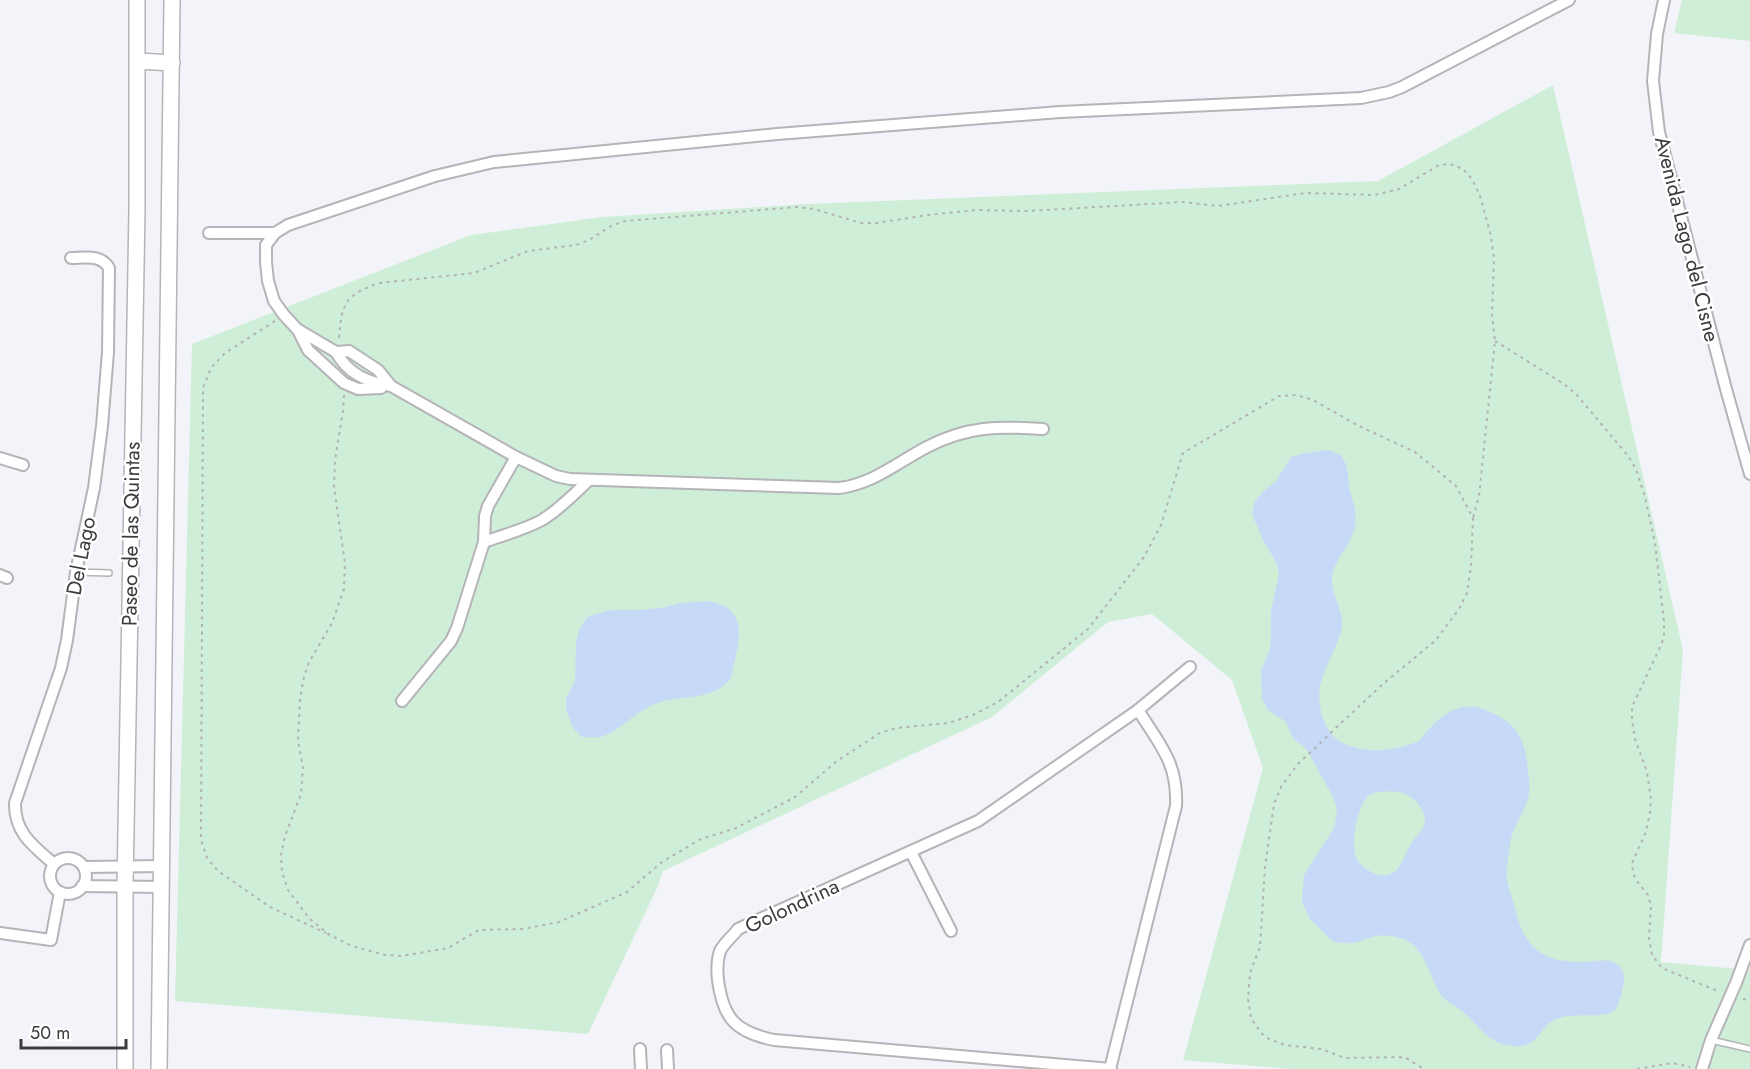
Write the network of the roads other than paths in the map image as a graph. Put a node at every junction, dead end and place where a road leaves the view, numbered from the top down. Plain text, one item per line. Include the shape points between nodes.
1 (137, 0) edge
2 (172, 0) edge
3 (1569, 0) edge
4 (1664, 0) edge
5 (138, 61) junction
6 (172, 63) junction
7 (209, 233) dead end
8 (275, 233) junction
9 (71, 258) dead end
10 (297, 329) junction
11 (391, 386) junction
12 (1043, 429) dead end
13 (516, 457) junction
14 (0, 458) edge
15 (22, 465) dead end
16 (1750, 474) edge
17 (589, 480) junction
18 (484, 542) junction
19 (76, 572) junction
20 (109, 573) dead end
21 (1190, 667) dead end
22 (402, 701) dead end
23 (1138, 710) junction
24 (911, 852) junction
25 (54, 864) junction
26 (162, 866) junction
27 (84, 867) junction
28 (125, 867) junction
29 (82, 886) junction
30 (125, 886) junction
31 (162, 886) junction
32 (60, 892) junction
33 (951, 931) dead end
34 (0, 933) edge
35 (1750, 945) edge
36 (1711, 1040) junction
37 (640, 1049) dead end
38 (1750, 1049) edge
39 (668, 1050) dead end
40 (125, 1069) edge
41 (159, 1069) edge
42 (641, 1069) edge
43 (668, 1069) edge
44 (1111, 1069) edge
45 (1702, 1069) edge

1 - 5 main road, Paseo de las Quintas
2 - 6 main road, Paseo de las Quintas
3 - 8 street via 1402,87 1378,95 1037,114 494,162 435,176 288,225
4 - 16 street, Avenida Lago del Cisne via 1653,81 1659,132
5 - 6 main road
5 - 28 main road, Paseo de las Quintas
6 - 26 main road, Paseo de las Quintas
7 - 8 street
8 - 10 street via 266,245 268,281 274,301
9 - 19 street, Del Lago via 99,258 109,268 102,426
10 - 11 street via 336,352 349,351 378,370
10 - 11 street via 308,350 344,383 358,389
11 - 13 street
12 - 17 street via 978,428 927,447 869,481 839,488
13 - 17 street via 556,476
13 - 18 street via 488,506
14 - 15 street
17 - 18 street via 541,520
18 - 22 street via 451,641
19 - 20 lane
19 - 25 street, Del Lago via 61,668 15,803 19,829
21 - 23 street, Golondrina
23 - 24 street, Golondrina via 978,821
23 - 44 street, Golondrina via 1169,758 1177,792 1176,806
24 - 33 street
24 - 44 street, Golondrina via 738,929 720,951 717,969 721,1002 734,1022 752,1035 774,1040
25 - 27 street via 73,858
25 - 32 street via 50,880
26 - 28 street
26 - 31 main road, Paseo de las Quintas
27 - 28 street
27 - 29 street
28 - 30 main road, Paseo de las Quintas
29 - 30 street
29 - 32 street via 72,893
30 - 31 street
30 - 40 main road, Paseo de las Quintas
31 - 41 main road, Paseo de las Quintas
32 - 34 street via 52,939
35 - 36 street
36 - 38 lane
36 - 45 street
37 - 42 street
39 - 43 street

